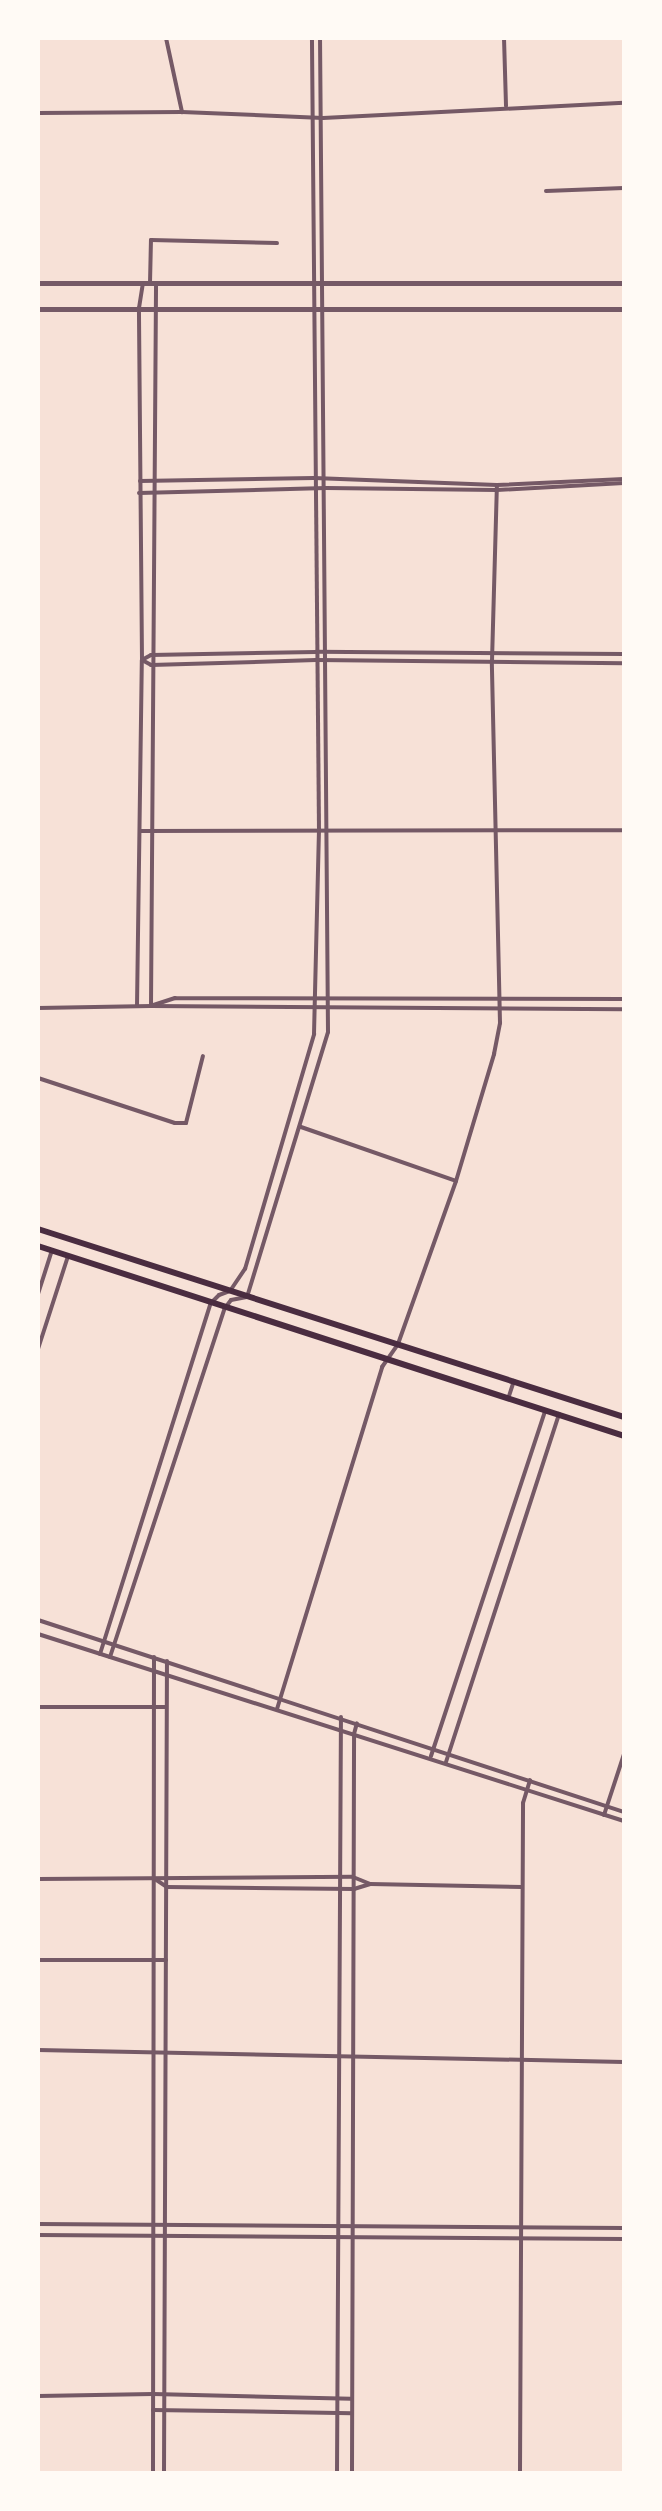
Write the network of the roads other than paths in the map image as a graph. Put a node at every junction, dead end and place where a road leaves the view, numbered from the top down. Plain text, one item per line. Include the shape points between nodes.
1 (166, 38) edge
2 (312, 38) edge
3 (320, 38) edge
4 (504, 38) edge
5 (624, 103) edge
6 (506, 106) junction
7 (182, 112) junction
8 (38, 113) edge
9 (314, 117) junction
10 (323, 118) junction
11 (624, 188) edge
12 (546, 191) dead end
13 (277, 243) dead end
14 (38, 283) edge
15 (143, 283) junction
16 (153, 283) junction
17 (315, 283) junction
18 (324, 283) junction
19 (624, 283) edge
20 (154, 307) junction
21 (139, 308) junction
22 (38, 309) edge
23 (315, 309) junction
24 (324, 309) junction
25 (624, 309) edge
26 (314, 478) junction
27 (326, 478) junction
28 (140, 481) junction
29 (152, 481) junction
30 (624, 481) edge
31 (497, 487) junction
32 (314, 488) junction
33 (326, 488) junction
34 (153, 492) junction
35 (139, 493) junction
36 (316, 652) junction
37 (327, 653) junction
38 (494, 653) junction
39 (624, 654) edge
40 (151, 655) junction
41 (142, 660) junction
42 (316, 660) junction
43 (327, 661) junction
44 (492, 661) junction
45 (624, 663) edge
46 (151, 665) junction
47 (319, 830) junction
48 (329, 830) junction
49 (624, 830) edge
50 (141, 831) junction
51 (152, 831) junction
52 (495, 832) junction
53 (499, 998) junction
54 (624, 999) edge
55 (313, 1000) junction
56 (330, 1000) junction
57 (137, 1006) junction
58 (151, 1006) junction
59 (499, 1006) junction
60 (313, 1007) junction
61 (38, 1008) edge
62 (330, 1008) junction
63 (624, 1009) edge
64 (203, 1056) dead end
65 (38, 1078) edge
66 (301, 1127) junction
67 (276, 1161) junction
68 (289, 1165) junction
69 (456, 1181) junction
70 (38, 1229) edge
71 (38, 1246) edge
72 (52, 1250) junction
73 (68, 1255) junction
74 (230, 1291) junction
75 (38, 1294) edge
76 (247, 1297) junction
77 (211, 1303) junction
78 (225, 1308) junction
79 (398, 1344) junction
80 (38, 1349) edge
81 (388, 1358) junction
82 (514, 1381) junction
83 (509, 1396) junction
84 (546, 1409) junction
85 (559, 1414) junction
86 (624, 1417) edge
87 (624, 1436) edge
88 (38, 1620) edge
89 (38, 1634) edge
90 (105, 1642) junction
91 (115, 1645) junction
92 (100, 1654) junction
93 (110, 1657) junction
94 (154, 1657) junction
95 (167, 1661) junction
96 (155, 1672) junction
97 (167, 1675) junction
98 (281, 1697) junction
99 (38, 1707) edge
100 (155, 1707) junction
101 (165, 1707) junction
102 (277, 1709) junction
103 (341, 1717) junction
104 (357, 1723) junction
105 (339, 1729) junction
106 (354, 1734) junction
107 (433, 1747) junction
108 (449, 1752) junction
109 (624, 1754) edge
110 (430, 1757) junction
111 (446, 1762) junction
112 (530, 1780) junction
113 (527, 1790) junction
114 (607, 1807) junction
115 (624, 1812) edge
116 (604, 1815) junction
117 (624, 1821) edge
118 (167, 1875) junction
119 (338, 1877) junction
120 (353, 1877) junction
121 (38, 1879) edge
122 (155, 1879) junction
123 (370, 1884) junction
124 (167, 1887) junction
125 (522, 1887) junction
126 (338, 1889) junction
127 (354, 1889) junction
128 (155, 1959) junction
129 (38, 1960) edge
130 (166, 1960) junction
131 (38, 2050) edge
132 (155, 2051) junction
133 (166, 2051) junction
134 (338, 2056) junction
135 (354, 2057) junction
136 (522, 2061) junction
137 (624, 2062) edge
138 (38, 2224) edge
139 (153, 2224) junction
140 (163, 2225) junction
141 (351, 2228) junction
142 (522, 2228) junction
143 (624, 2228) edge
144 (338, 2229) junction
145 (38, 2235) edge
146 (163, 2236) junction
147 (153, 2237) junction
148 (351, 2237) junction
149 (522, 2239) junction
150 (624, 2239) edge
151 (339, 2240) junction
152 (153, 2394) junction
153 (164, 2395) junction
154 (38, 2396) edge
155 (336, 2399) junction
156 (352, 2399) junction
157 (153, 2410) junction
158 (164, 2410) junction
159 (336, 2412) junction
160 (352, 2413) junction
161 (153, 2473) edge
162 (164, 2473) edge
163 (337, 2473) edge
164 (352, 2473) edge
165 (520, 2473) edge

1 - 7 street
2 - 9 street
3 - 10 street
4 - 6 street
5 - 6 street
6 - 10 street
7 - 8 street
7 - 9 street
9 - 10 street
9 - 17 street
10 - 18 street
11 - 12 street
13 - 16 street via 151,240
14 - 15 street
15 - 16 street
15 - 21 street
16 - 17 street
16 - 20 street
17 - 18 street
17 - 23 street
18 - 19 street
18 - 24 street
20 - 21 street
20 - 23 street
20 - 29 street
21 - 22 street
21 - 28 street
23 - 24 street
23 - 26 street
24 - 25 street
24 - 27 street
26 - 27 street
26 - 29 street
26 - 32 street
27 - 31 street
27 - 33 street
28 - 29 street
28 - 35 street
29 - 34 street
30 - 31 street
31 - 33 street
31 - 38 street
32 - 33 street
32 - 34 street
32 - 36 street
33 - 37 street
34 - 35 street
34 - 40 street
35 - 41 street
36 - 37 street
36 - 40 street
36 - 42 street
37 - 38 street
37 - 43 street
38 - 39 street
38 - 44 street
40 - 41 street
40 - 46 street
41 - 46 street
41 - 50 street
42 - 43 street
42 - 46 street
42 - 47 street
43 - 44 street
43 - 48 street
44 - 45 street
44 - 52 street
46 - 51 street
47 - 48 street
47 - 51 street
47 - 55 street
48 - 52 street
48 - 56 street
49 - 52 street
50 - 51 street
50 - 57 street
51 - 58 street
52 - 53 street
53 - 54 street
53 - 56 street
53 - 59 street
55 - 56 street
55 - 58 street via 175,998
55 - 60 street
56 - 62 street
57 - 58 street
57 - 61 street
58 - 60 street
59 - 62 street
59 - 63 street
59 - 69 street via 494,1054
60 - 62 street
60 - 67 street via 311,1051
62 - 66 street
64 - 65 street via 186,1123
66 - 68 street
66 - 69 street
67 - 68 street
67 - 74 street via 245,1269
68 - 76 street
69 - 79 street
70 - 74 main road
71 - 72 main road
72 - 73 main road
72 - 75 street
73 - 77 main road
73 - 80 street
74 - 76 main road
74 - 77 street
76 - 78 street via 231,1300
76 - 79 main road
77 - 78 main road
77 - 90 street
78 - 81 main road
78 - 91 street
79 - 81 street
79 - 82 main road
81 - 83 main road
81 - 98 street
82 - 83 street
82 - 86 main road
83 - 84 main road
84 - 85 main road
84 - 107 street
85 - 87 main road
85 - 108 street
88 - 90 street
89 - 92 street
90 - 91 street
90 - 92 street
91 - 93 street
91 - 94 street
92 - 93 street
93 - 96 street
94 - 95 street
94 - 96 street
95 - 97 street
95 - 98 street
96 - 97 street
96 - 100 street
97 - 101 street
97 - 102 street
98 - 102 street
98 - 103 street
99 - 100 street
100 - 101 street
100 - 122 street
101 - 118 street
102 - 105 street
103 - 104 street
103 - 105 street
104 - 106 street
104 - 107 street
105 - 106 street
105 - 119 street
106 - 110 street
106 - 120 street
107 - 108 street
107 - 110 street
108 - 111 street
108 - 112 street
109 - 114 street
110 - 111 street
111 - 113 street
112 - 113 street
112 - 114 street
113 - 116 street
113 - 125 street
114 - 115 street
114 - 116 street
116 - 117 street
118 - 119 street
118 - 122 street
118 - 124 street
119 - 120 street
119 - 126 street
120 - 123 street
120 - 127 street
121 - 122 street
122 - 124 street
122 - 128 street
123 - 125 street
123 - 127 street
124 - 126 street
124 - 130 street
125 - 136 street
126 - 127 street
126 - 134 street
127 - 135 street
128 - 129 street
128 - 130 street
128 - 132 street
130 - 133 street
131 - 132 street
132 - 133 street
132 - 139 street
133 - 134 street
133 - 140 street
134 - 135 street
134 - 144 street
135 - 136 street
135 - 141 street
136 - 137 street
136 - 142 street
138 - 139 street
139 - 140 street
139 - 147 street
140 - 144 street
140 - 146 street
141 - 142 street
141 - 144 street
141 - 148 street
142 - 143 street
142 - 149 street
144 - 151 street
145 - 147 street
146 - 147 street
146 - 151 street
146 - 153 street
147 - 152 street
148 - 149 street
148 - 151 street
148 - 156 street
149 - 150 street
149 - 165 street
151 - 155 street
152 - 153 street
152 - 154 street
152 - 157 street
153 - 155 street
153 - 158 street
155 - 156 street
155 - 159 street
156 - 160 street
157 - 158 street
157 - 161 street
158 - 159 street
158 - 162 street
159 - 160 street
159 - 163 street
160 - 164 street

